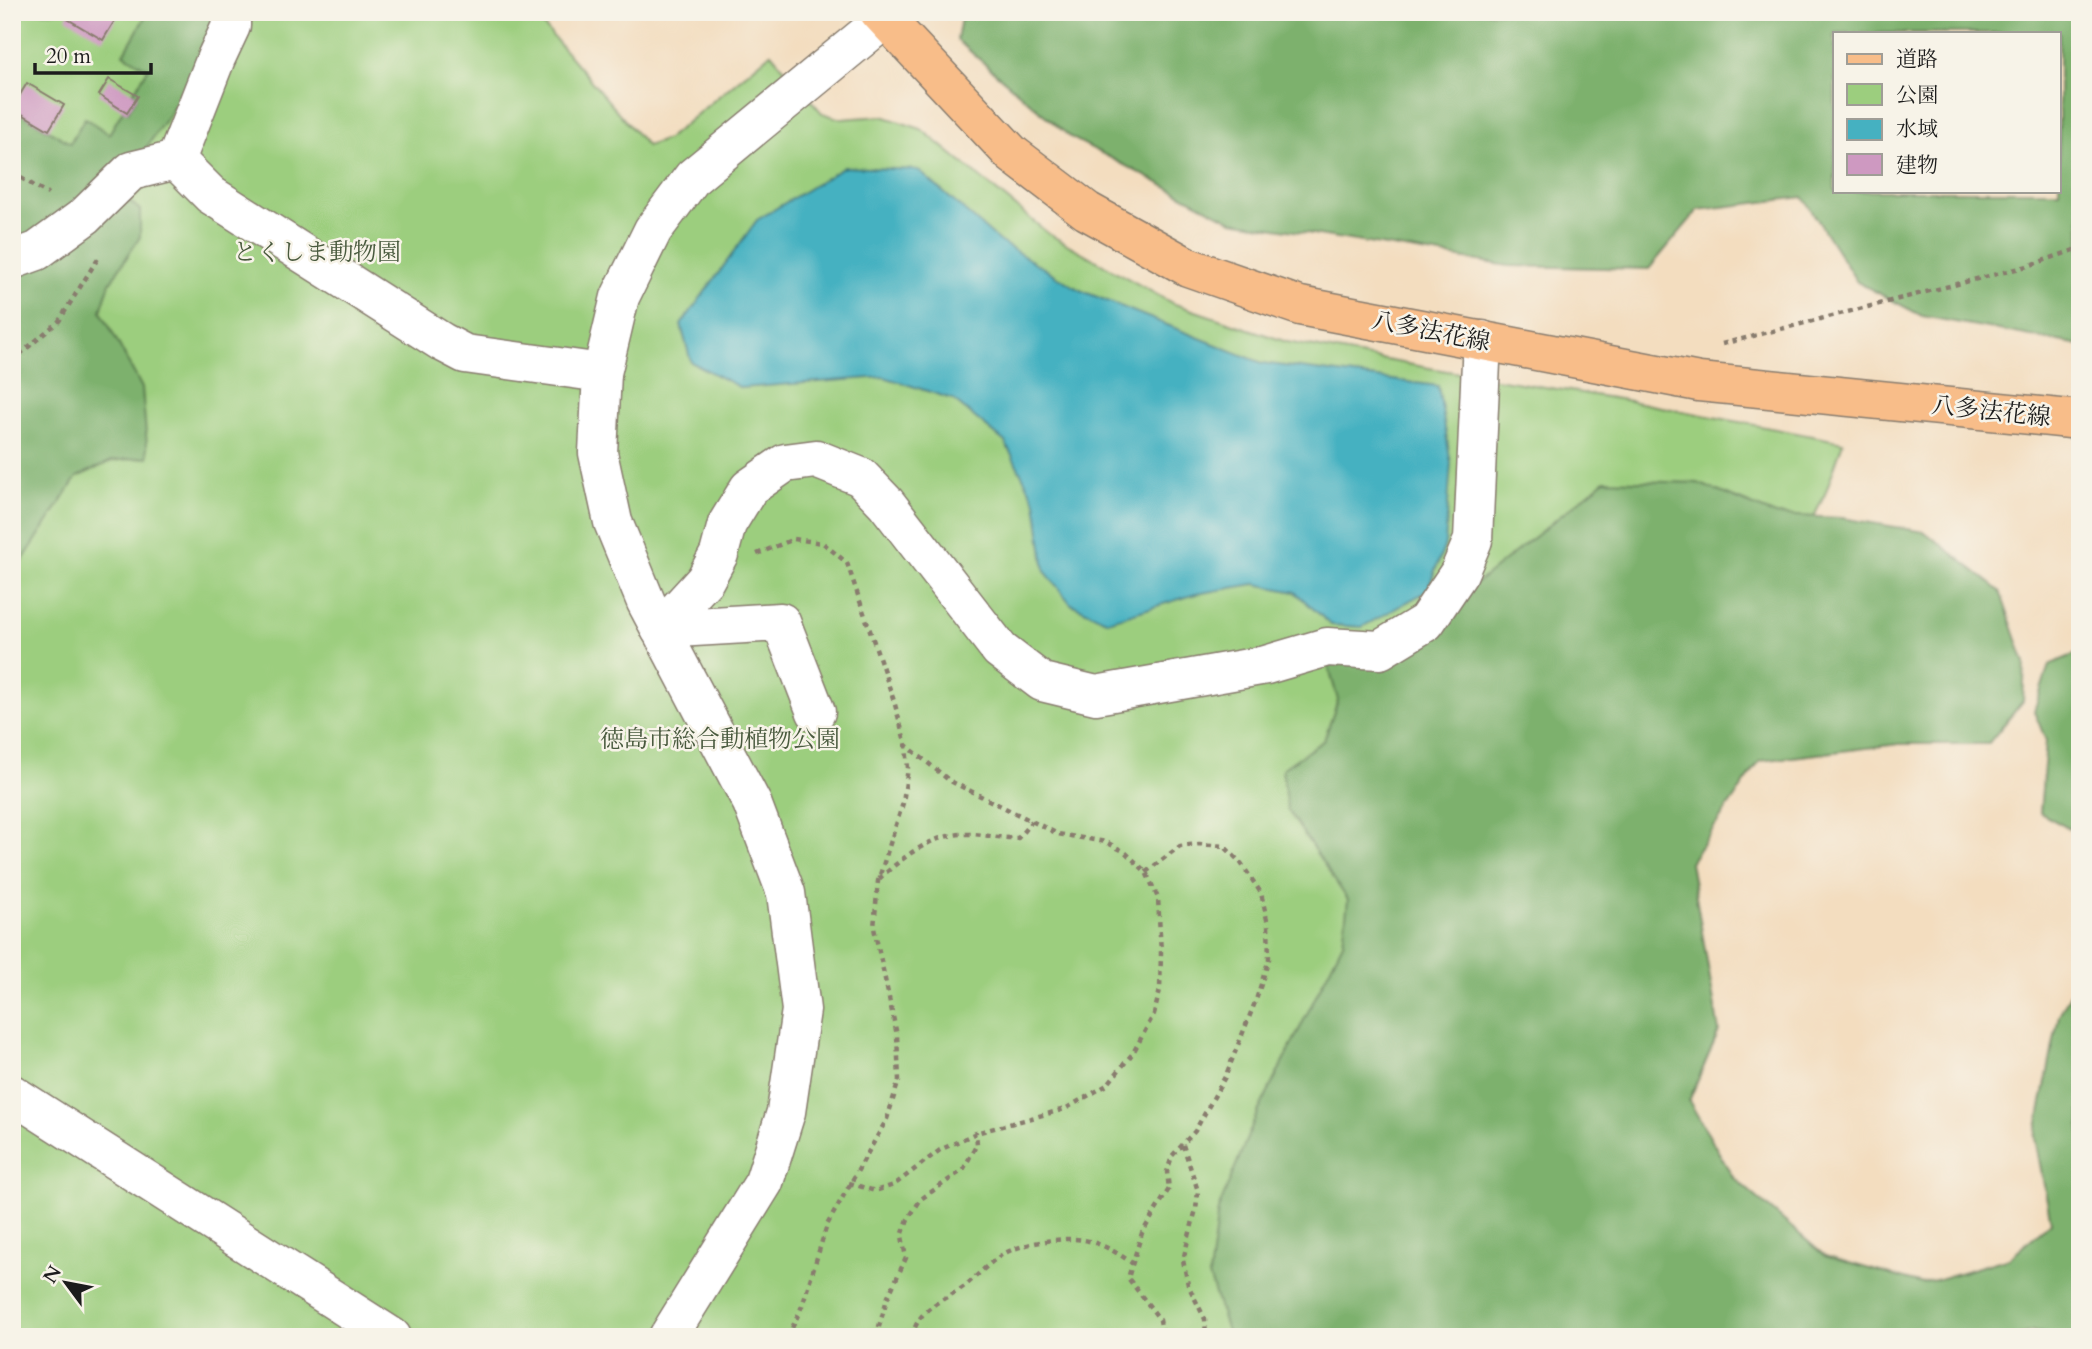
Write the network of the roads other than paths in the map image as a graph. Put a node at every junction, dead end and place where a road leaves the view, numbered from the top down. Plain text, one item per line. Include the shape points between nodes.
1 (231, 12) edge
2 (882, 16) edge
3 (176, 160) junction
4 (12, 260) edge
5 (1482, 340) junction
6 (602, 373) junction
7 (2080, 420) edge
8 (660, 629) junction
9 (816, 712) dead end
10 (12, 1094) edge
11 (392, 1337) edge
12 (668, 1337) edge

1 - 3 street via 231,26
2 - 5 main road, 八多法花線 via 1012,154 1087,211 1188,267 1300,306
2 - 6 street via 693,177 653,230 620,298
3 - 4 street via 131,171 85,216 37,251
3 - 6 street via 211,195 465,354
5 - 7 main road, 八多法花線 via 1699,382
5 - 8 street via 1473,540 1459,573 1426,622 1380,650 1327,647 1266,664 1096,695 1042,682 1000,650 861,477 816,458 785,463 750,488 727,524 719,554 705,580
6 - 8 street via 598,453 613,522
8 - 9 street via 781,622
8 - 12 street via 752,803 786,893 801,1010 786,1112 764,1182
10 - 11 street

